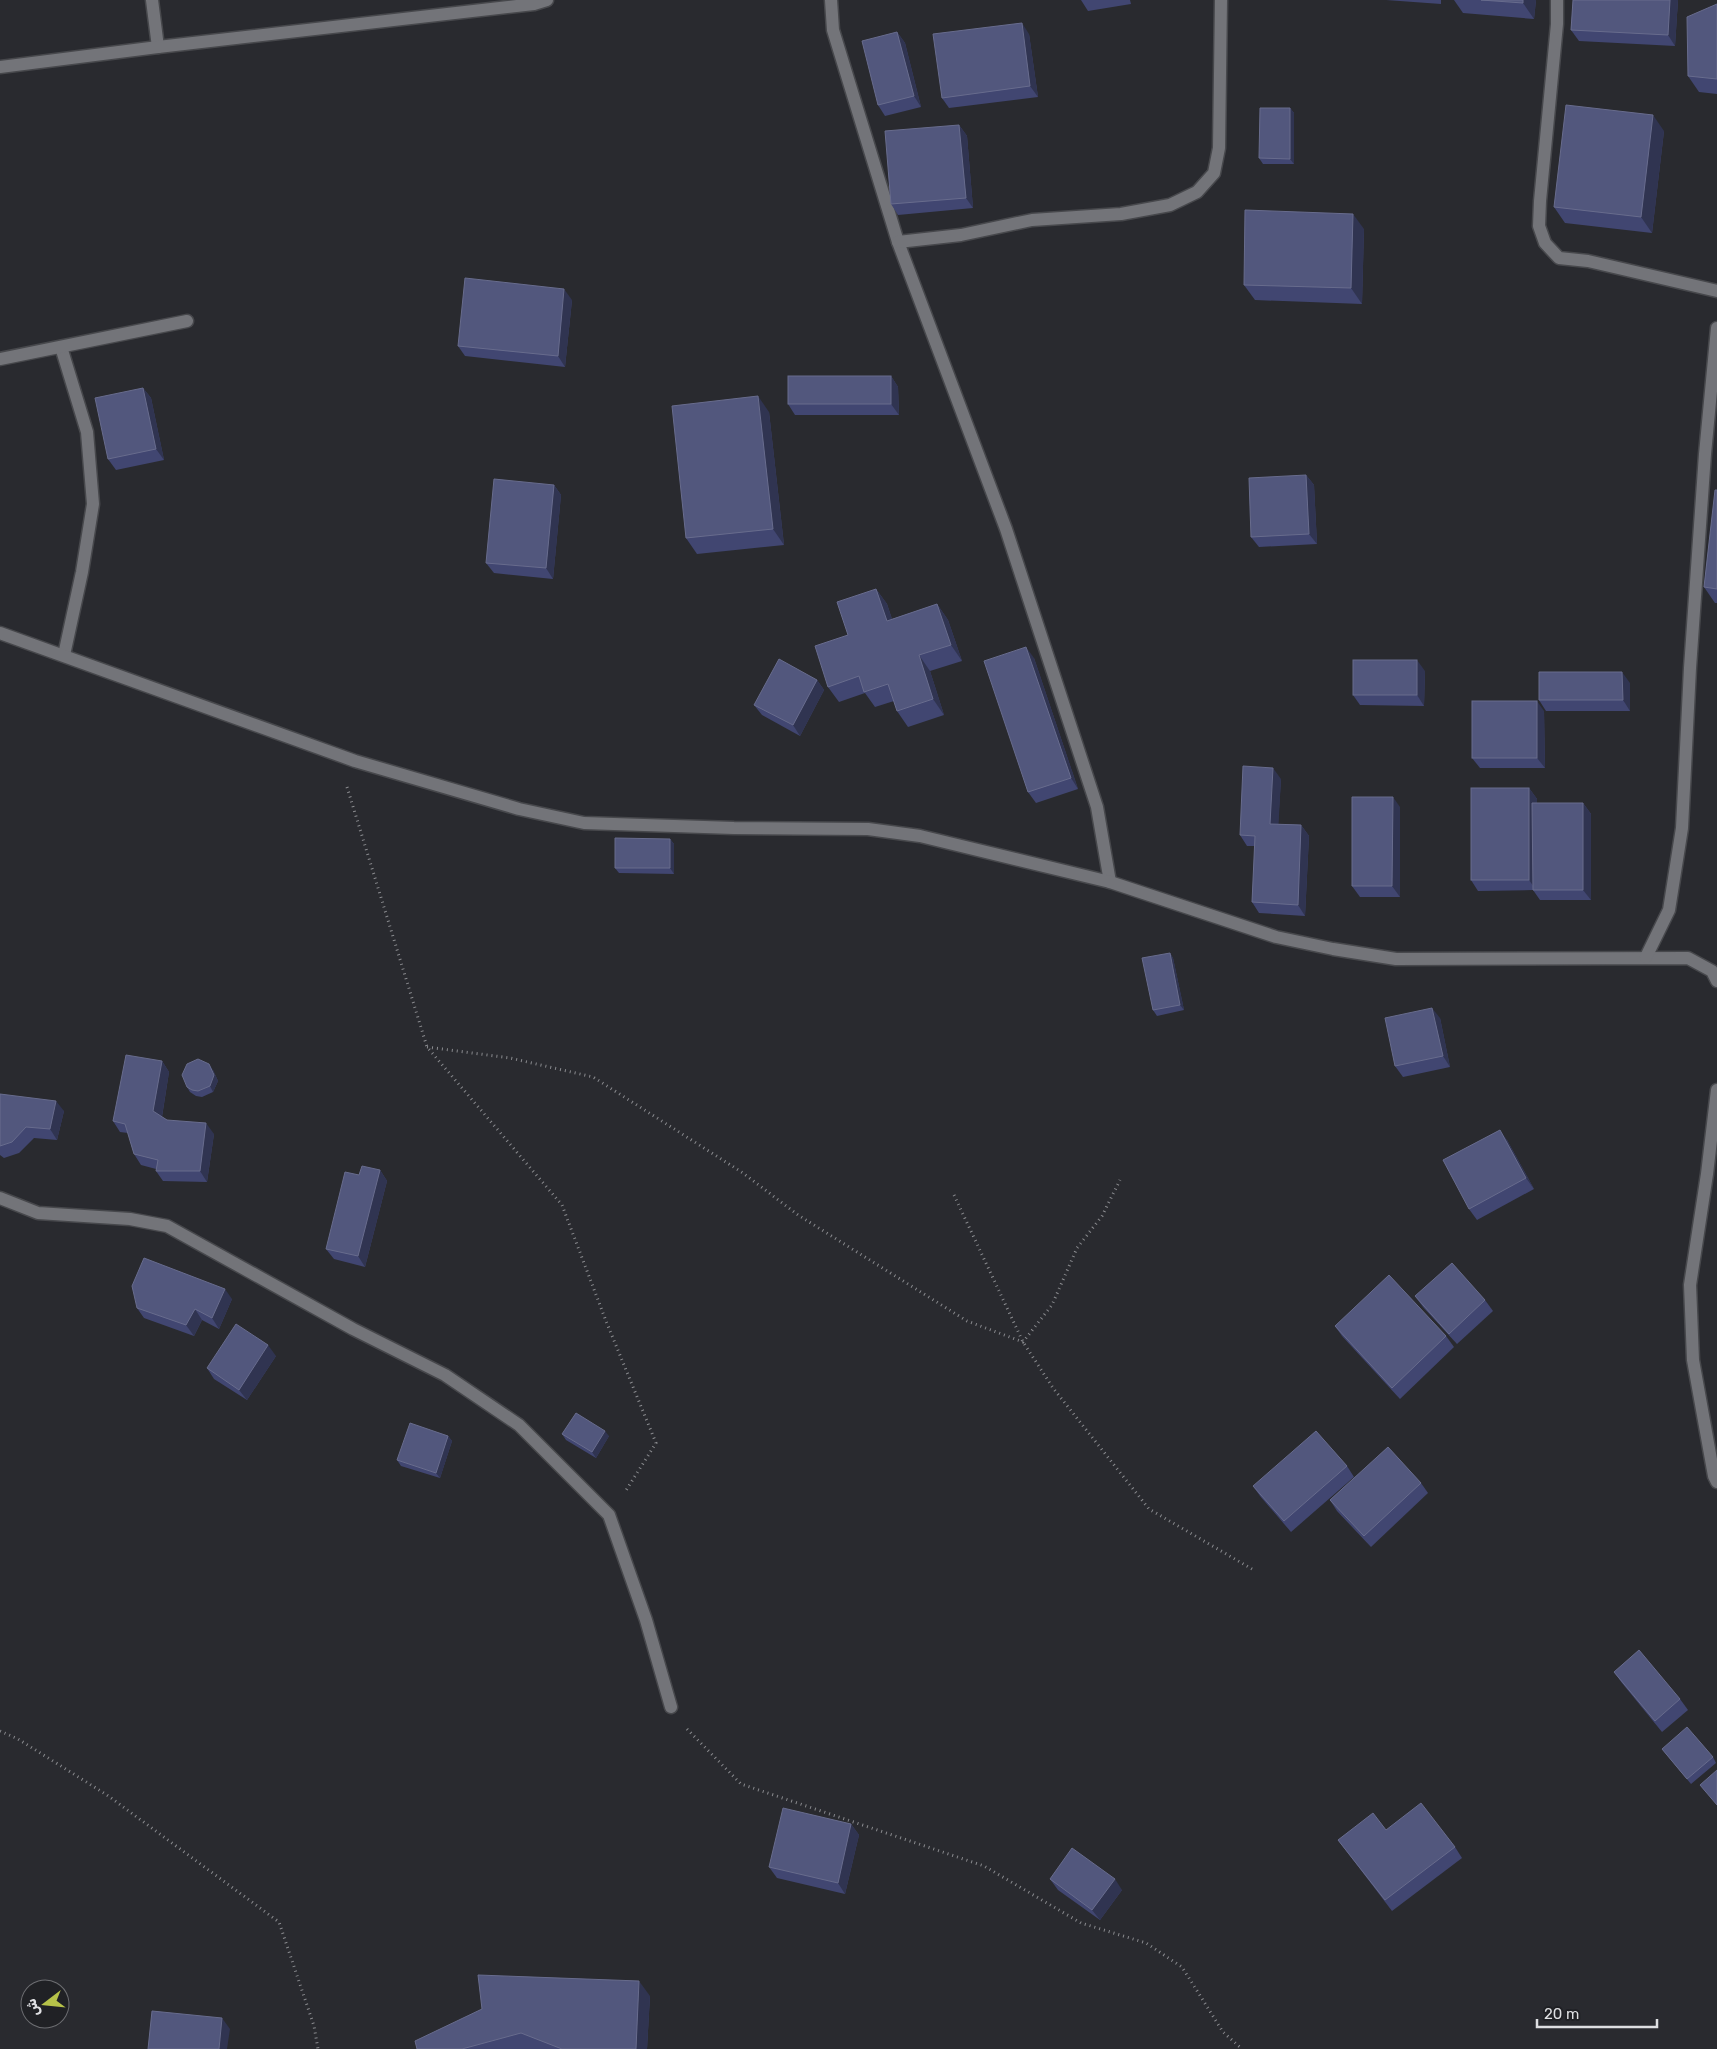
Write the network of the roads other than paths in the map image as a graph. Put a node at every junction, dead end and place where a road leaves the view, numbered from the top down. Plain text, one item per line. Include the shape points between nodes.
1 (152, 0) edge
2 (546, 0) edge
3 (831, 0) edge
4 (1221, 0) edge
5 (1557, 0) edge
6 (158, 47) junction
7 (0, 67) edge
8 (898, 242) junction
9 (1717, 290) edge
10 (187, 321) dead end
11 (1717, 328) edge
12 (61, 347) junction
13 (0, 359) edge
14 (0, 633) edge
15 (64, 655) junction
16 (1110, 882) junction
17 (1646, 957) junction
18 (1717, 981) edge
19 (1717, 1090) edge
20 (0, 1198) edge
21 (1717, 1482) edge
22 (671, 1707) road end

1 - 6 street
2 - 6 street via 534,4
3 - 8 street via 833,30
4 - 8 street via 1218,148 1214,173 1197,192 1170,205 1121,214 1032,220 961,235
5 - 9 street via 1540,201 1539,226 1545,243 1559,258 1588,261
6 - 7 street
8 - 16 street via 1006,530 1097,807
10 - 12 street
11 - 17 street via 1703,473 1682,828 1669,910
12 - 13 street
12 - 15 street via 87,432 93,504
14 - 15 street
15 - 16 street via 328,752 519,809 584,823 744,829 868,829 920,836
16 - 17 street via 1276,936 1396,959
17 - 18 street via 1688,958 1712,971
19 - 21 street via 1690,1285 1693,1360
20 - 22 street via 38,1212 130,1219 167,1226 353,1329 445,1375 520,1425 609,1515 646,1620

